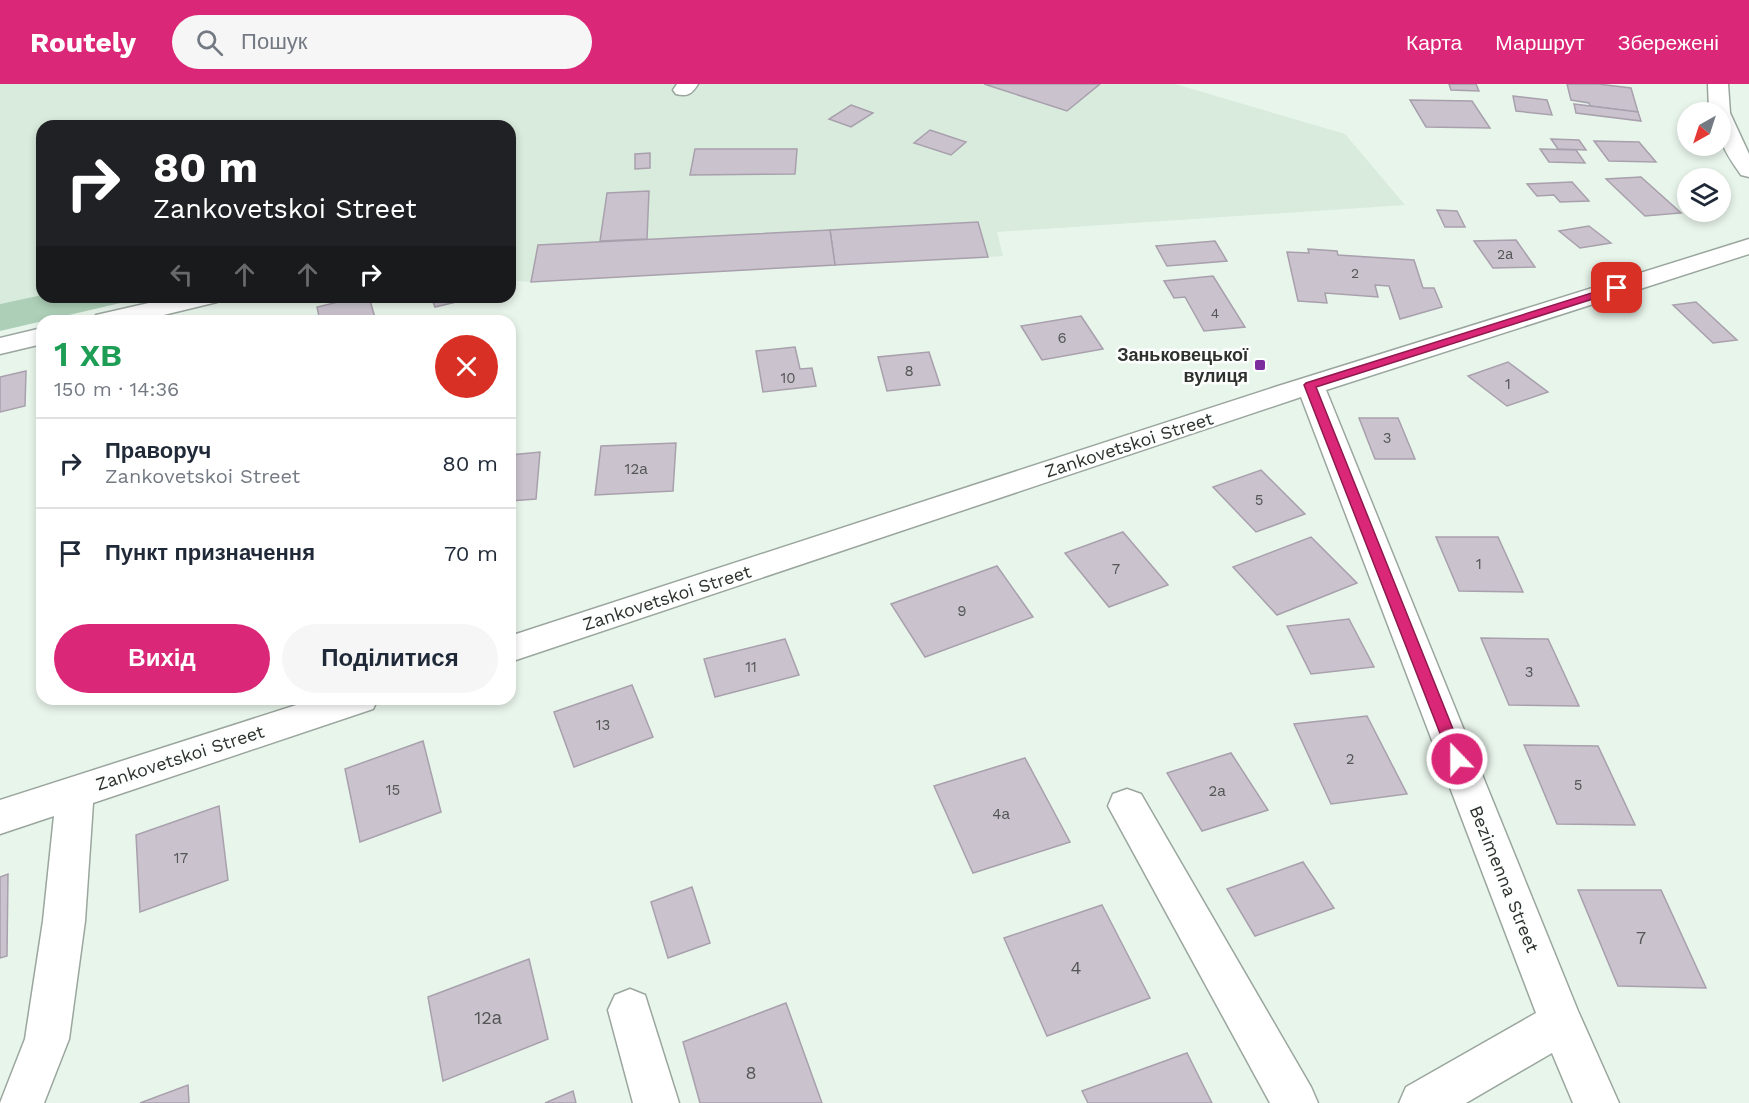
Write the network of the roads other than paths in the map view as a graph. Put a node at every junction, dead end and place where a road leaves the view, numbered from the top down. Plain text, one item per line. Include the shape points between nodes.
1 (1718, 84) edge
2 (1719, 102) edge
3 (1731, 139) edge
4 (1749, 170) edge
5 (1749, 246) edge
6 (182, 303) edge
7 (131, 315) edge
8 (36, 337) edge
9 (0, 346) edge
10 (1310, 385) junction
11 (516, 648) edge
12 (342, 705) edge
13 (75, 793) junction
14 (1127, 806) dead end
15 (0, 817) edge
16 (630, 1010) dead end
17 (1561, 1023) junction
18 (21, 1103) edge
19 (656, 1103) edge
20 (1295, 1103) edge
21 (1422, 1103) edge
22 (1596, 1103) edge

1 - 2 street
3 - 4 street
5 - 10 street, Zankovetskoi Street
6 - 7 street
8 - 9 street
10 - 11 street, Zankovetskoi Street
10 - 17 street, Bezimenna Street
12 - 13 street, Zankovetskoi Street
13 - 15 street, Zankovetskoi Street
13 - 18 street via 64,921 47,1039
14 - 20 street
16 - 19 street
17 - 21 street
17 - 22 street, Bezimenna Street

